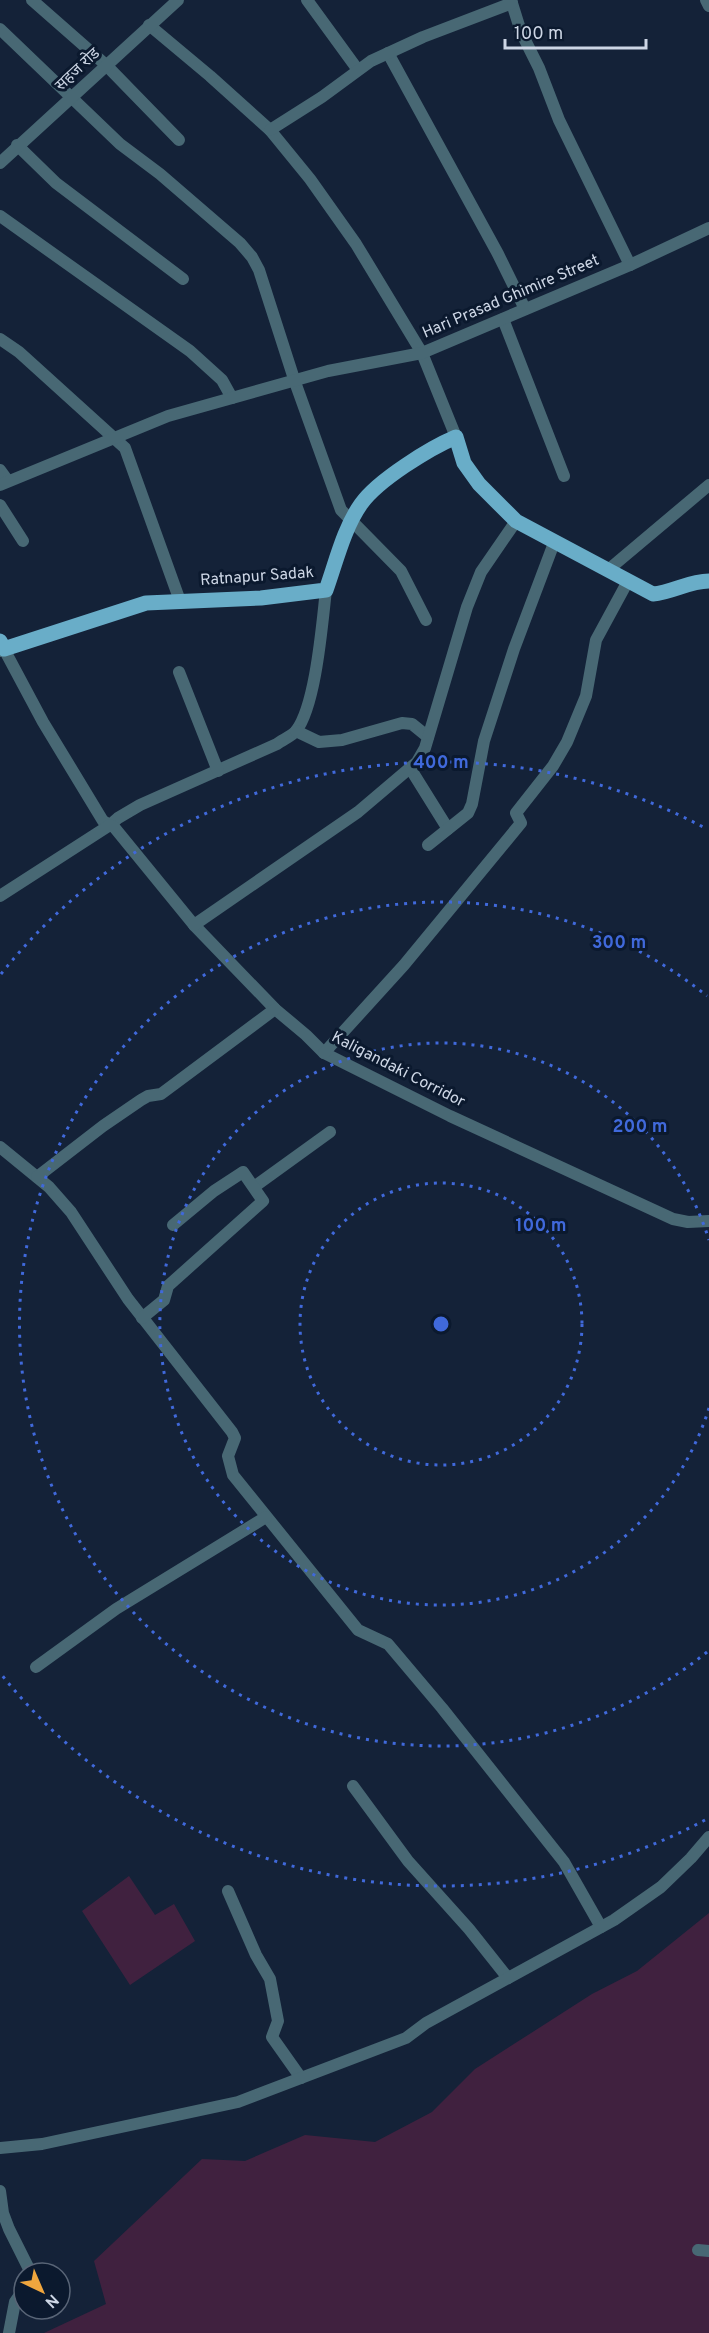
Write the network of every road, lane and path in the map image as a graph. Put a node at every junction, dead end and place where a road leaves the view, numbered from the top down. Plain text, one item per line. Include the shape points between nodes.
1 (32, 0) edge
2 (177, 0) edge
3 (307, 0) edge
4 (706, 0) edge
5 (512, 2) edge
6 (709, 6) edge
7 (149, 25) junction
8 (0, 29) edge
9 (388, 53) junction
10 (106, 65) junction
11 (358, 70) junction
12 (73, 98) junction
13 (270, 130) junction
14 (179, 140) dead end
15 (17, 145) junction
16 (0, 163) edge
17 (0, 216) edge
18 (709, 228) edge
19 (630, 265) junction
20 (183, 279) dead end
21 (525, 309) junction
22 (502, 319) junction
23 (0, 339) edge
24 (423, 353) junction
25 (295, 382) junction
26 (232, 398) junction
27 (114, 437) junction
28 (456, 437) junction
29 (0, 470) edge
30 (564, 476) dead end
31 (4, 483) edge
32 (709, 486) edge
33 (0, 505) edge
34 (516, 521) junction
35 (351, 523) junction
36 (23, 541) dead end
37 (555, 543) junction
38 (608, 570) junction
39 (627, 581) junction
40 (709, 581) edge
41 (326, 590) junction
42 (180, 601) junction
43 (426, 620) dead end
44 (1, 647) edge
45 (178, 672) dead end
46 (296, 731) junction
47 (428, 737) junction
48 (410, 768) junction
49 (218, 771) junction
50 (110, 825) junction
51 (448, 829) junction
52 (428, 845) dead end
53 (0, 896) edge
54 (194, 925) junction
55 (274, 1009) junction
56 (324, 1053) junction
57 (330, 1132) dead end
58 (0, 1147) edge
59 (37, 1176) junction
60 (254, 1187) junction
61 (709, 1221) edge
62 (173, 1225) dead end
63 (142, 1318) junction
64 (266, 1516) junction
65 (36, 1666) dead end
66 (353, 1786) dead end
67 (709, 1837) edge
68 (228, 1891) dead end
69 (601, 1927) junction
70 (508, 1978) junction
71 (301, 2078) junction
72 (0, 2148) edge
73 (0, 2191) edge
74 (25, 2261) edge
75 (12, 2318) edge
76 (9, 2333) edge

1 - 10 street
2 - 7 street, सहज रोड
3 - 11 street
4 - 6 street
5 - 9 street
5 - 19 street via 559,120
7 - 10 street, सहज रोड
7 - 13 street, Hari Prasad Ghimire Street
8 - 12 street
9 - 11 street
9 - 21 street
10 - 12 street, सहज रोड
10 - 14 street
11 - 13 street
12 - 15 street, सहज रोड
12 - 25 street via 120,144 240,243 252,258
13 - 24 street, Hari Prasad Ghimire Street via 356,244
15 - 16 street, सहज रोड
15 - 20 street via 56,183
17 - 26 street via 190,351 222,380
18 - 19 street, Hari Prasad Ghimire Street
19 - 21 street, Hari Prasad Ghimire Street
21 - 22 street, Hari Prasad Ghimire Street
22 - 24 street, Hari Prasad Ghimire Street
22 - 30 street
23 - 27 street
24 - 25 street via 328,371
24 - 28 street
25 - 26 street
25 - 35 street via 341,510
26 - 27 street
27 - 31 street
27 - 42 street via 130,460
28 - 34 main road via 464,463
28 - 35 main road, Ratnapur Sadak via 436,446 374,490
29 - 31 street
32 - 38 street
33 - 36 street
34 - 37 main road
34 - 47 street via 481,572
35 - 41 main road, Ratnapur Sadak
35 - 43 street via 401,571
37 - 38 main road
37 - 51 street via 484,741 472,804 468,813
38 - 39 main road
39 - 40 main road via 653,594 693,581
39 - 56 street via 596,640 586,696 567,742 516,813 521,823 404,965
41 - 42 main road, Ratnapur Sadak via 261,598
41 - 46 street via 317,666
42 - 44 main road, Ratnapur Sadak via 146,603
44 - 50 street, Kaligandaki Corridor via 91,802
45 - 49 street
46 - 47 street via 319,742 402,723 412,724
46 - 49 street
47 - 48 street
48 - 51 street
48 - 54 street via 358,812
49 - 50 street via 140,805
50 - 53 street
50 - 54 street, Kaligandaki Corridor
51 - 52 street
54 - 55 street, Kaligandaki Corridor
55 - 56 street, Kaligandaki Corridor
55 - 59 street via 161,1094 141,1100
56 - 61 street, Kaligandaki Corridor via 673,1219
57 - 60 street
58 - 59 street
59 - 63 street via 71,1212
60 - 62 street via 243,1172
60 - 63 street via 263,1201 168,1286 164,1300
63 - 64 street via 232,1432 235,1438 228,1456 233,1475
64 - 65 street via 116,1609
64 - 69 street via 358,1630 388,1644 442,1708 564,1863
66 - 70 street via 408,1861
67 - 69 street via 662,1887
68 - 71 street via 270,1979 278,2021 272,2037
69 - 70 street
70 - 71 street via 406,2038
71 - 72 street via 238,2102 42,2144
73 - 74 street via 6,2221
75 - 76 street

